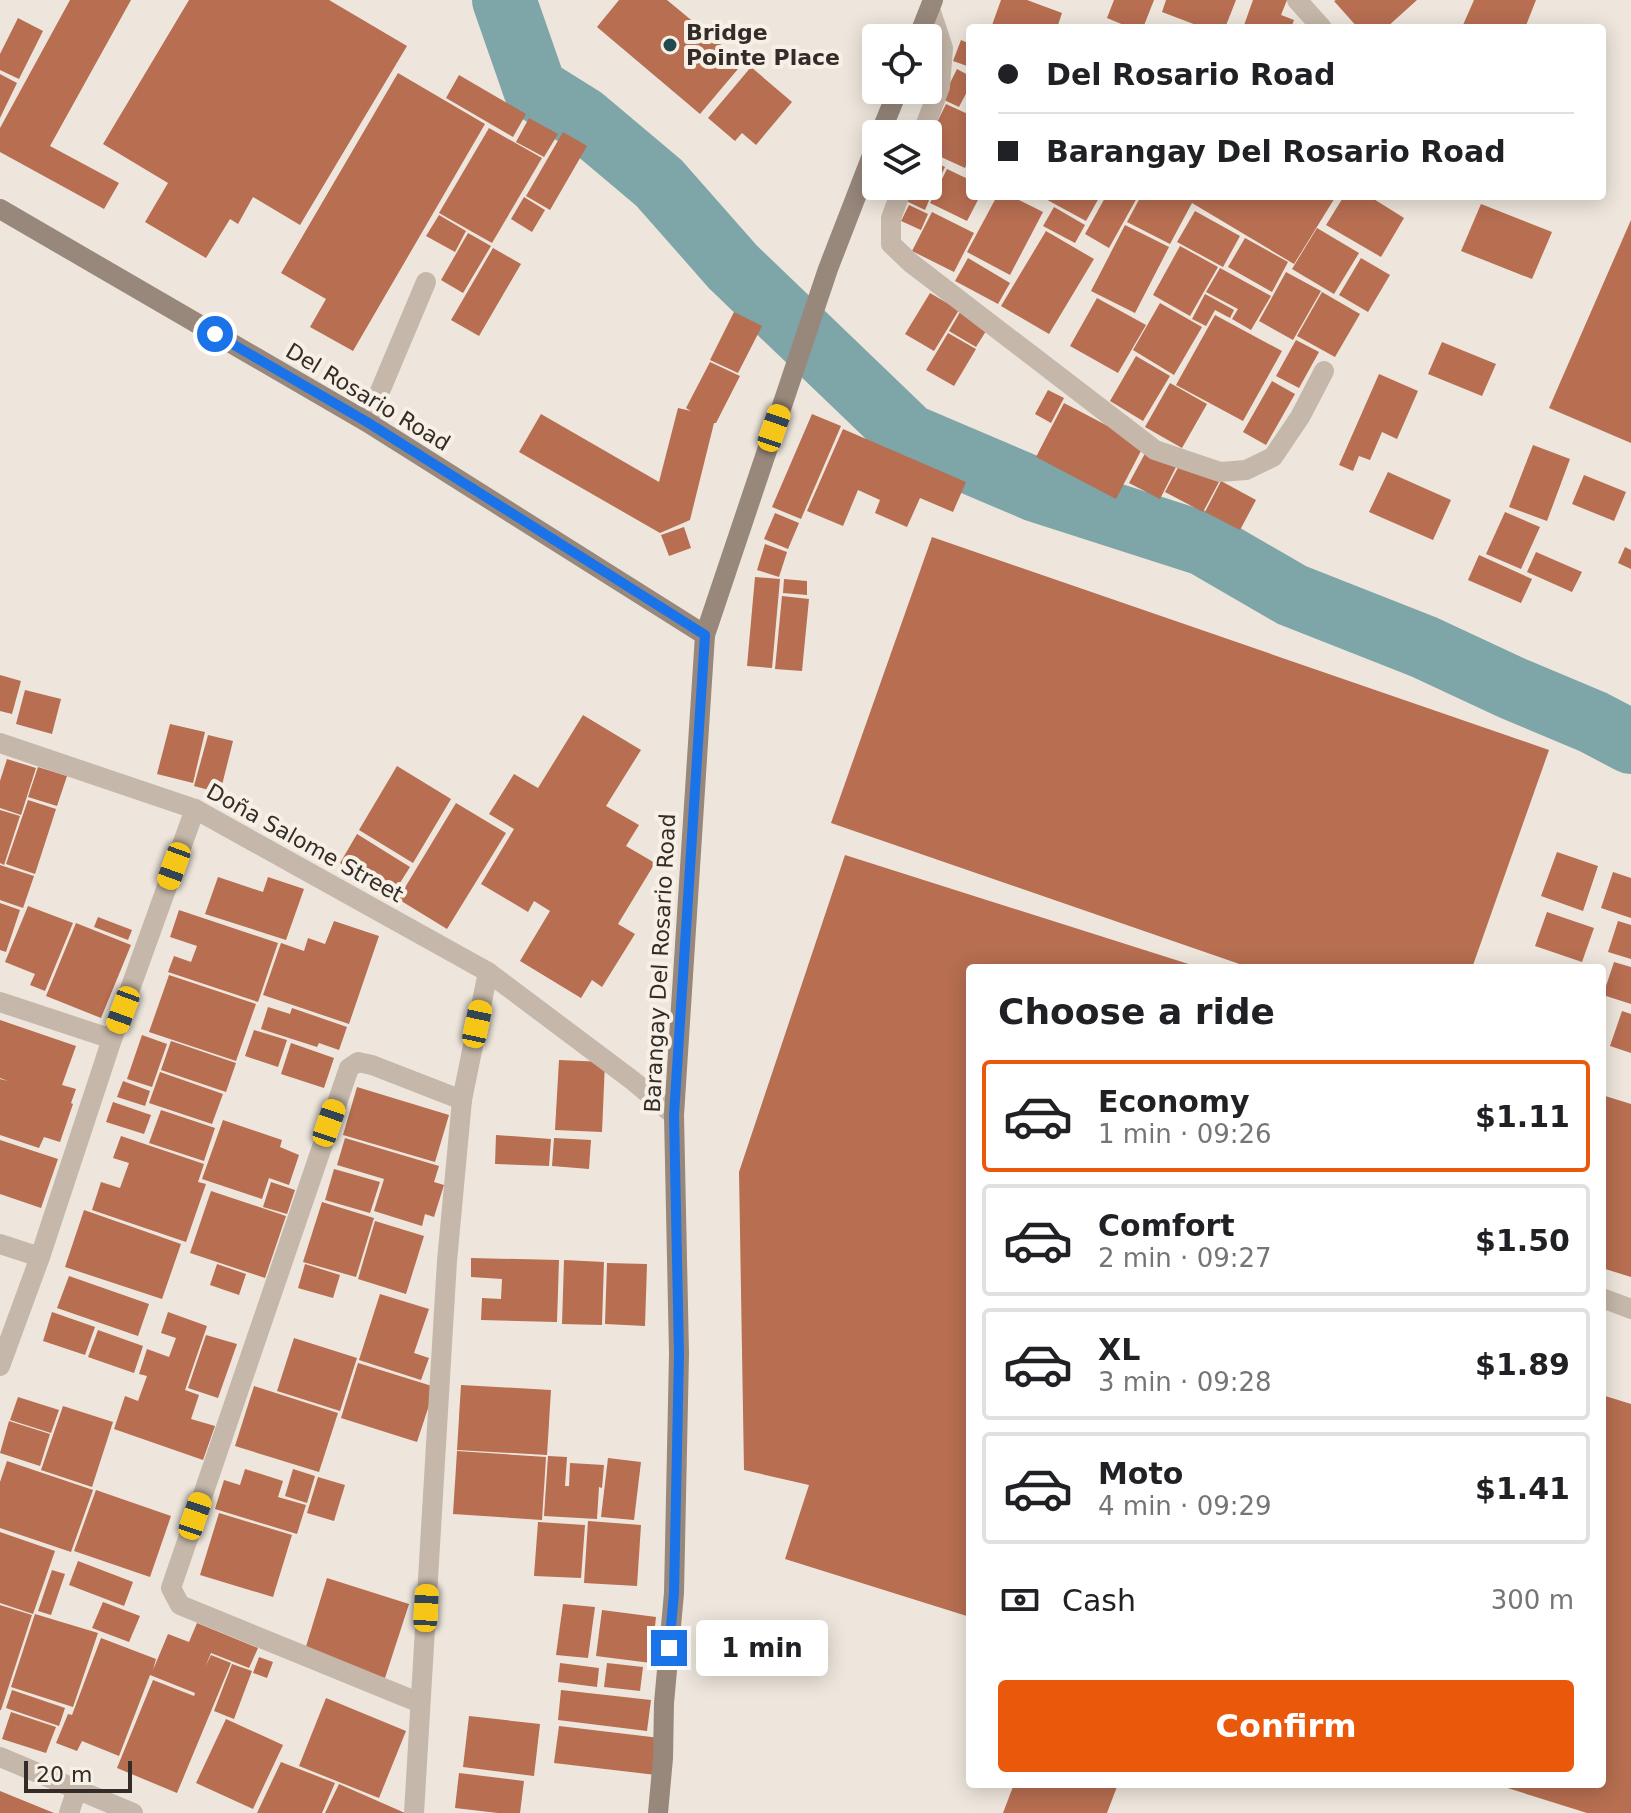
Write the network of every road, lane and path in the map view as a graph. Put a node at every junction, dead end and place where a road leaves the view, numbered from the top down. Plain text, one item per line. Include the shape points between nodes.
1 (1297, 0) edge
2 (925, 3) edge
3 (921, 24) edge
4 (1318, 24) edge
5 (927, 120) edge
6 (862, 181) edge
7 (898, 200) edge
8 (0, 209) edge
9 (426, 282) dead end
10 (1324, 371) dead end
11 (367, 422) junction
12 (705, 635) junction
13 (0, 743) edge
14 (195, 809) junction
15 (488, 972) junction
16 (0, 1002) edge
17 (112, 1039) junction
18 (462, 1100) junction
19 (674, 1115) junction
20 (0, 1244) edge
21 (40, 1257) junction
22 (1606, 1300) edge
23 (1631, 1309) edge
24 (0, 1366) edge
25 (420, 1703) junction
26 (0, 1757) edge
27 (77, 1789) junction
28 (69, 1813) edge
29 (133, 1813) edge
30 (414, 1813) edge
31 (658, 1813) edge

1 - 4 street
2 - 3 main road
2 - 5 street via 943,48 940,87
6 - 12 main road, Barangay Del Rosario Road
7 - 10 street via 891,244 1155,450 1220,472 1246,470 1273,457
8 - 11 main road, Del Rosario Road
9 - 11 street
11 - 12 main road, Del Rosario Road
12 - 19 main road, Barangay Del Rosario Road
13 - 14 street, Doña Salome Street
14 - 15 street, Doña Salome Street
14 - 17 street
15 - 18 street
15 - 19 street, Doña Salome Street
16 - 17 street
17 - 21 street
18 - 25 street
18 - 25 street via 372,1065 358,1062 349,1068 171,1588 180,1605
19 - 31 main road, Barangay Del Rosario Road via 679,1370 674,1593
20 - 21 street
21 - 24 street
22 - 23 street
25 - 30 street
26 - 27 street
27 - 28 street
27 - 29 street

